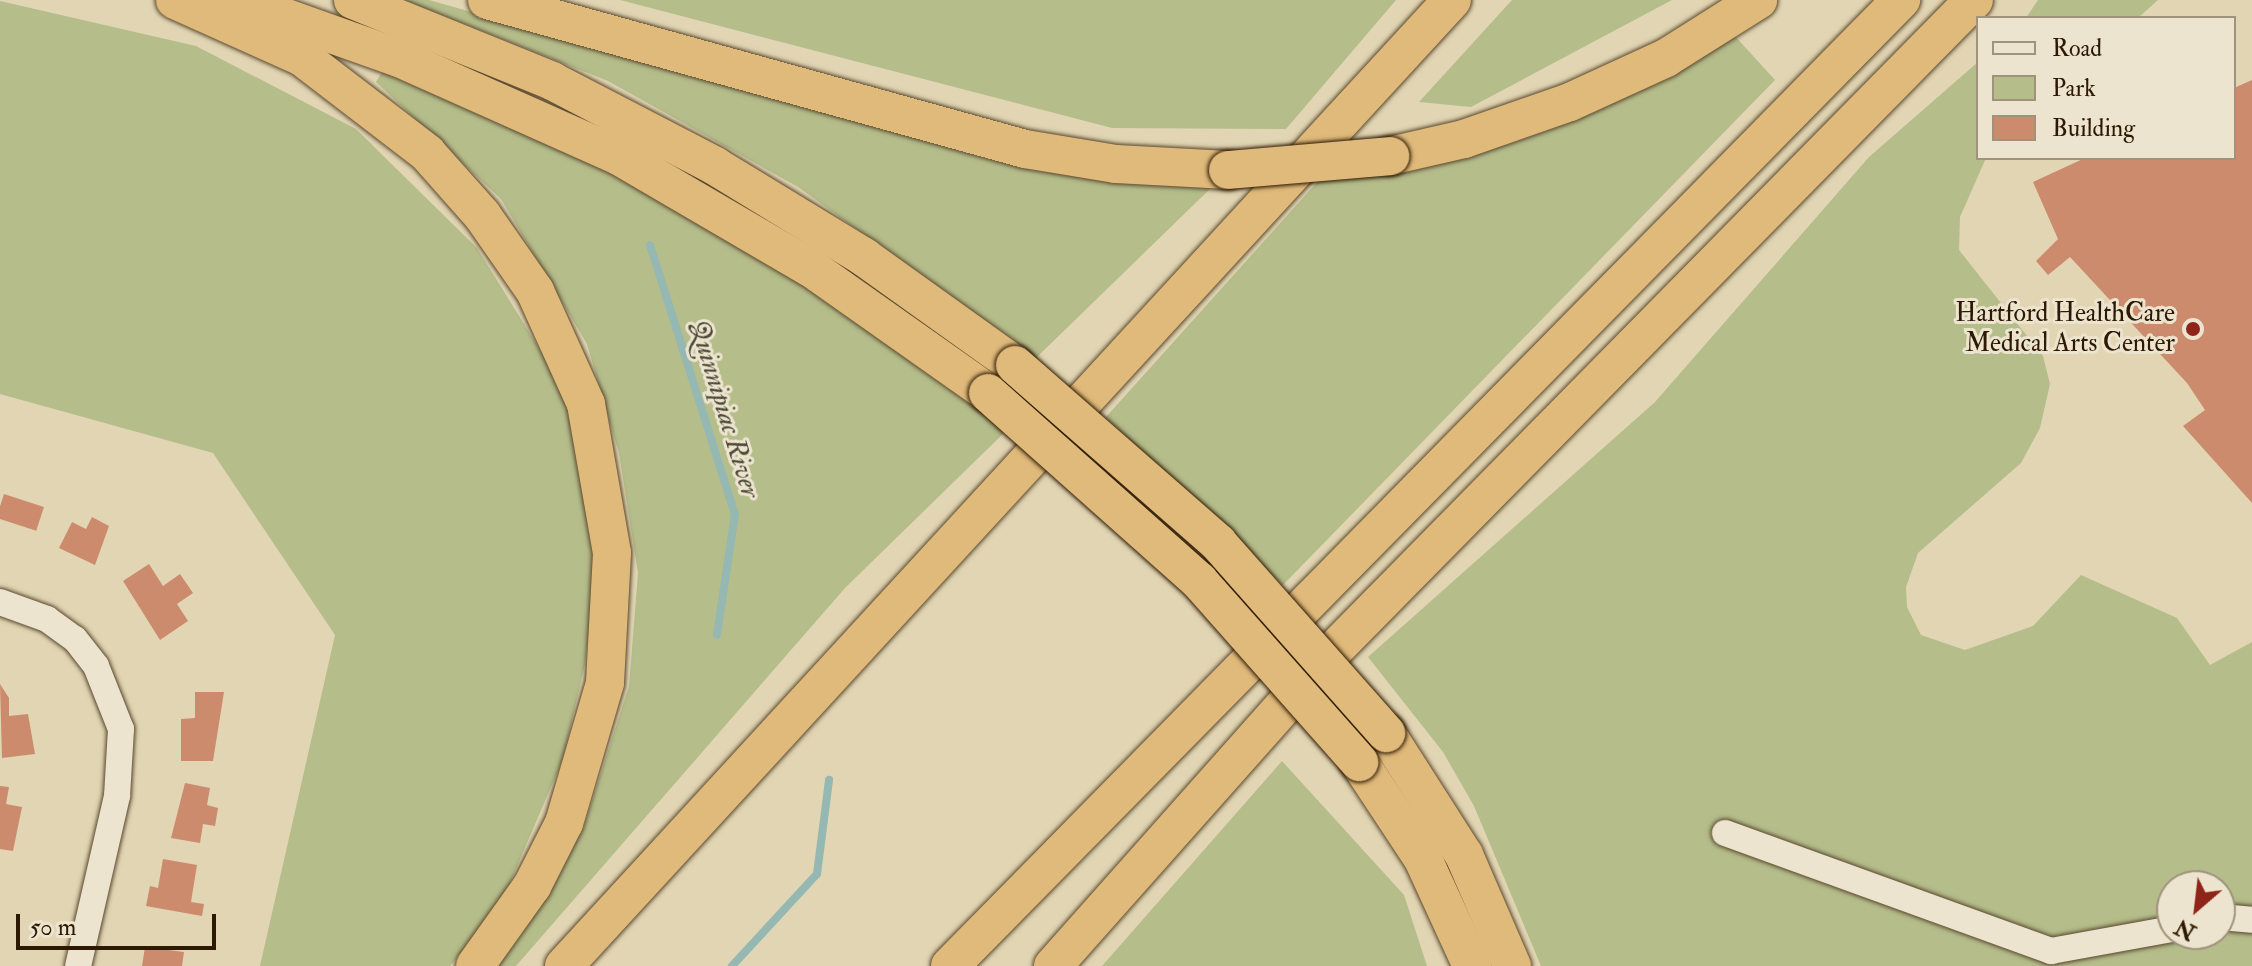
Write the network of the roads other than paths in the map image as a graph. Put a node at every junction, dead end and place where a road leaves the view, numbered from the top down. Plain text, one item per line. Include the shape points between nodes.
1 (175, 0) edge
2 (236, 0) edge
3 (353, 0) edge
4 (487, 0) edge
5 (1452, 0) edge
6 (1758, 0) edge
7 (1901, 0) edge
8 (1974, 0) edge
9 (0, 602) edge
10 (1725, 833) dead end
11 (2156, 932) edge
12 (78, 966) edge
13 (475, 966) edge
14 (564, 966) edge
15 (950, 966) edge
16 (1053, 966) edge
17 (1472, 966) edge
18 (1512, 966) edge

1 - 13 highway via 302,57 427,153 482,215 535,291 586,404 612,553 611,645 601,706 577,792 549,854
2 - 17 highway, bridge via 411,63 619,156 811,268 988,393 1199,581 1359,762 1423,859
3 - 18 highway, bridge via 552,81 715,166 864,257 1015,365 1218,543 1386,733 1464,855
4 - 6 highway, bridge via 1025,149 1139,167 1228,170 1390,156 1464,139 1570,102 1666,58
5 - 14 highway
7 - 15 highway
8 - 16 highway via 1334,650
9 - 12 street via 47,619 75,639 96,666 121,729 117,796
10 - 11 street via 2051,951

